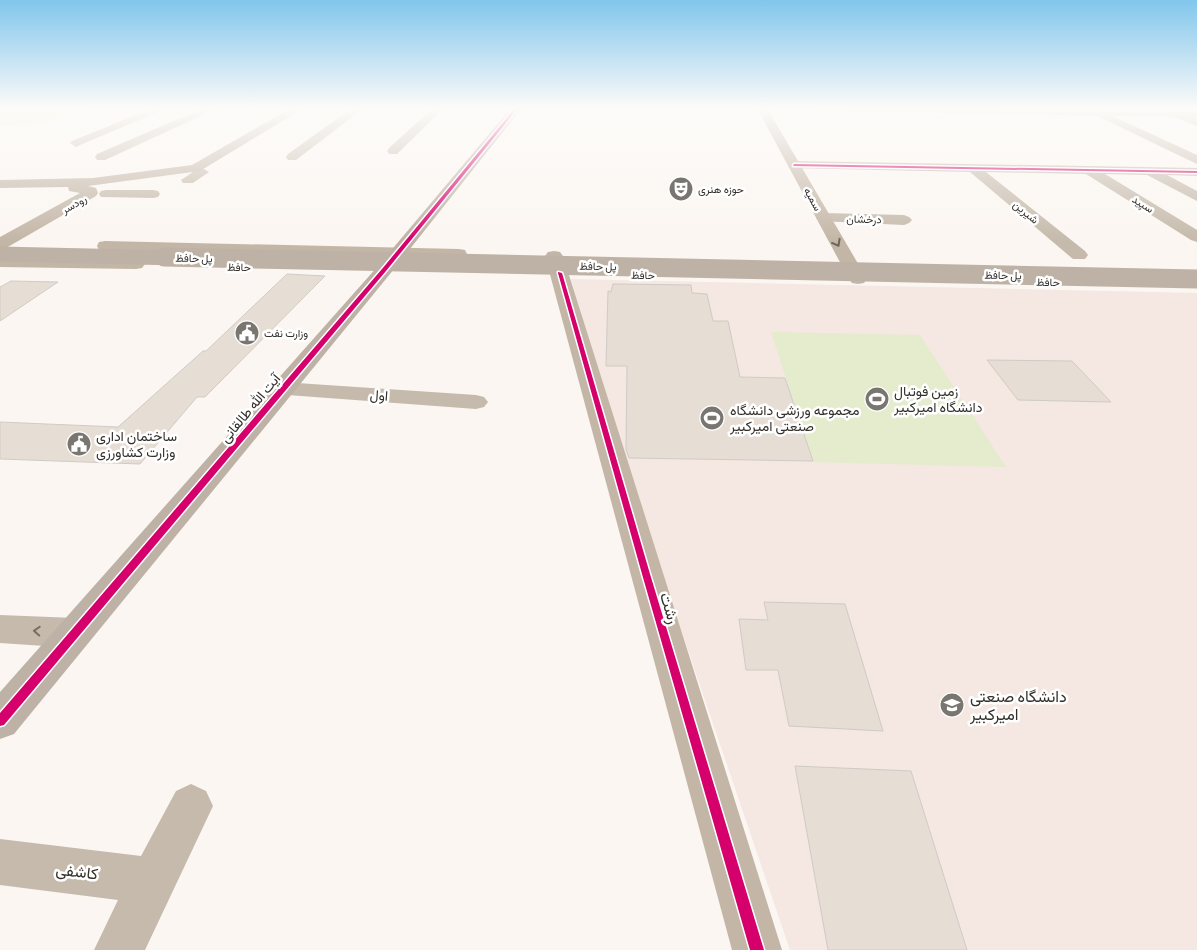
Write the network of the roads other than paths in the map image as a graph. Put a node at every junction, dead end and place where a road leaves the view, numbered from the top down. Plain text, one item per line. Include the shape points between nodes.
1 (112, 152) edge
2 (222, 152) edge
3 (299, 152) edge
4 (480, 152) edge
5 (787, 152) edge
6 (1181, 152) edge
7 (101, 157) dead end
8 (292, 157) dead end
9 (1197, 160) edge
10 (794, 165) junction
11 (195, 168) junction
12 (973, 168) junction
13 (1089, 170) junction
14 (1149, 171) junction
15 (1197, 172) edge
16 (142, 174) junction
17 (188, 180) dead end
18 (0, 184) edge
19 (30, 184) junction
20 (106, 194) junction
21 (154, 194) dead end
22 (1197, 197) edge
23 (824, 218) junction
24 (905, 220) dead end
25 (1197, 237) edge
26 (3, 247) edge
27 (195, 248) junction
28 (262, 249) junction
29 (1079, 255) dead end
30 (391, 261) junction
31 (0, 262) edge
32 (557, 264) junction
33 (171, 265) junction
34 (241, 267) junction
35 (853, 271) junction
36 (1197, 279) edge
37 (1197, 286) edge
38 (282, 389) junction
39 (476, 402) dead end
40 (0, 630) edge
41 (75, 633) junction
42 (0, 721) edge
43 (191, 806) dead end
44 (0, 862) edge
45 (153, 881) junction
46 (119, 950) edge
47 (757, 950) edge

1 - 7 street
2 - 11 main road
3 - 8 street
4 - 30 main road, آیت الله طالقانی
5 - 10 main road, سمیه
6 - 9 street
10 - 12 street
10 - 23 main road, سمیه
11 - 16 main road
11 - 17 street via 202,172
12 - 13 street
12 - 29 street, شیرین
13 - 14 street
13 - 25 street, سپید
14 - 15 street
14 - 22 street
16 - 19 main road via 93,182
16 - 20 main road, رودسر
18 - 19 main road
19 - 26 main road, رودسر via 92,193
20 - 21 street
20 - 26 main road, رودسر
23 - 24 street, درخشان
23 -> 35 main road, سمیه
26 - 27 main road, حافظ
26 - 36 main road, پل حافظ, bridge
27 - 28 main road, حافظ
27 - 33 main road via 180,249 162,257 161,262
28 - 30 main road, حافظ
28 - 34 main road via 275,251 279,256 265,264
30 - 32 main road, حافظ
30 - 34 main road, حافظ
30 - 38 main road, آیت الله طالقانی
31 - 33 main road, حافظ
32 - 35 main road, حافظ
32 - 47 main road, رشت
33 - 34 main road, حافظ
35 - 37 main road, حافظ
38 - 39 street, اول
38 - 41 main road, آیت الله طالقانی
41 -> 40 street
41 - 42 main road, آیت الله طالقانی
43 - 45 street
44 - 45 street, کاشفی
45 - 46 street

